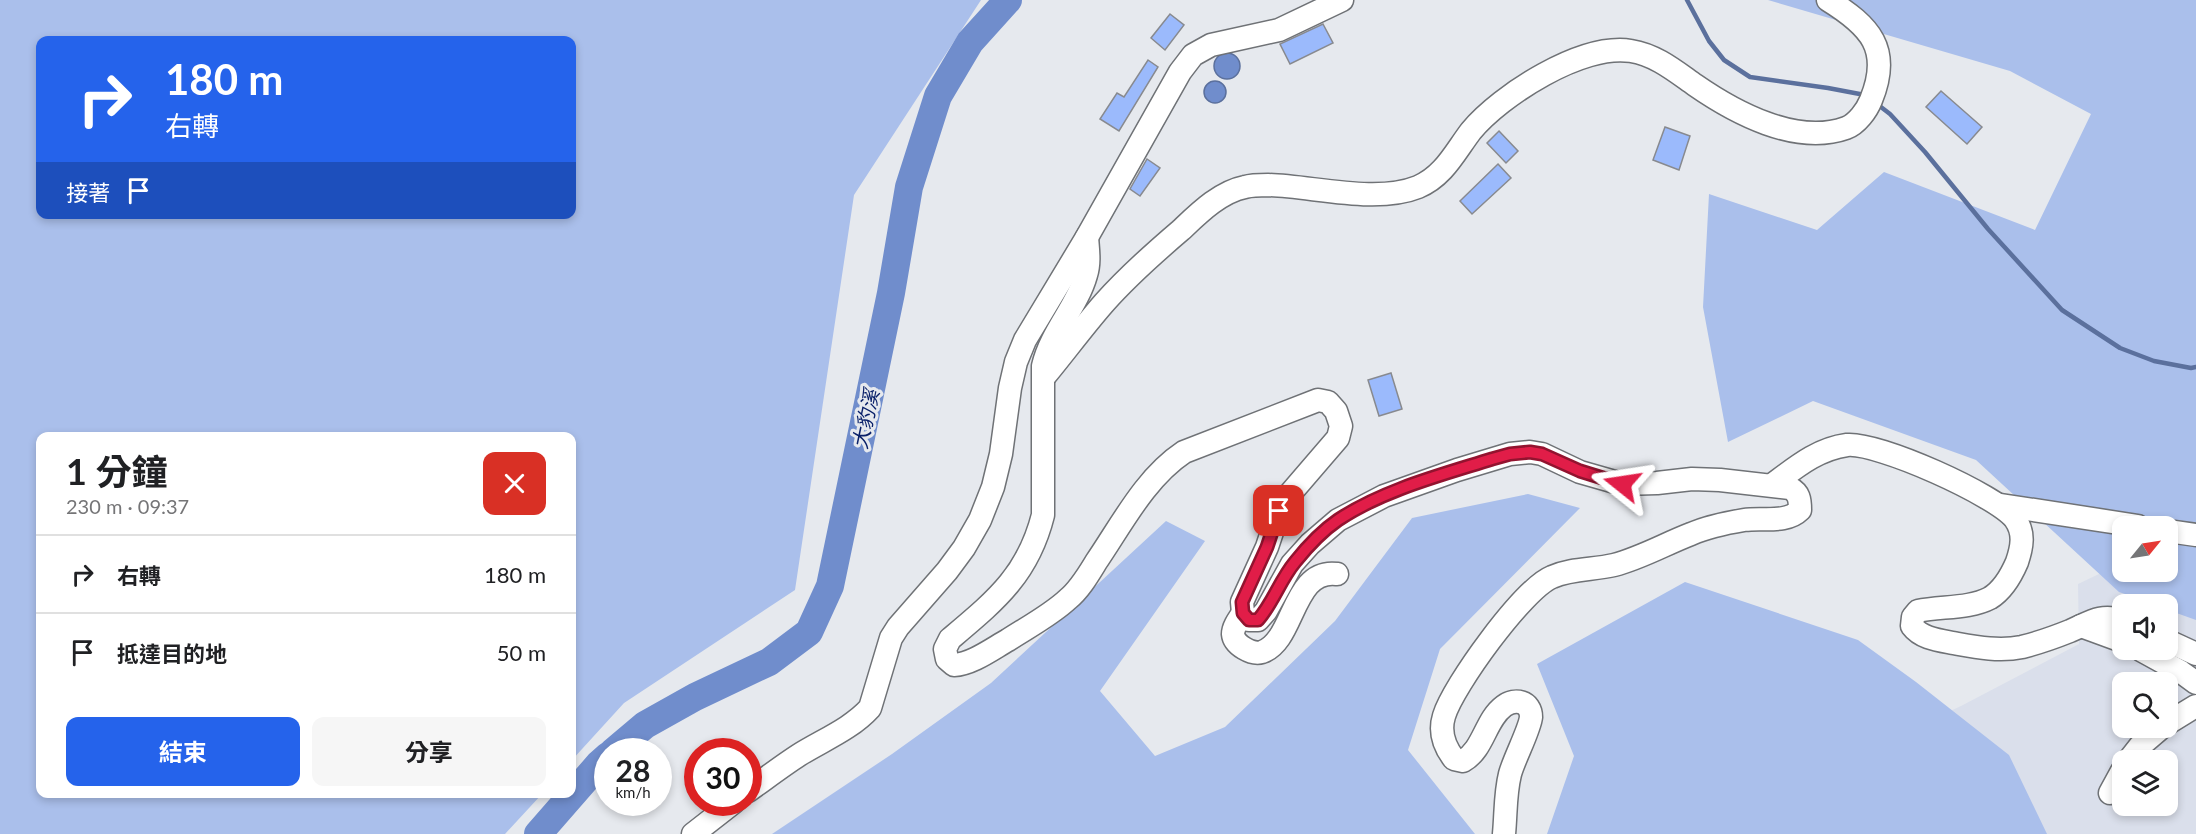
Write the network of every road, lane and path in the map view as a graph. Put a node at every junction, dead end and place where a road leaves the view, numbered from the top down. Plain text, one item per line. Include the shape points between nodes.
1 (1342, 0) edge
2 (1828, 0) edge
3 (1087, 237) junction
4 (1042, 380) junction
5 (1772, 485) junction
6 (2001, 505) junction
7 (2112, 522) edge
8 (2178, 532) edge
9 (2196, 535) edge
10 (1337, 574) dead end
11 (1243, 613) junction
12 (2112, 618) edge
13 (2080, 626) junction
14 (2112, 637) edge
15 (2178, 646) edge
16 (2196, 654) edge
17 (2159, 660) edge
18 (2196, 683) edge
19 (2196, 706) edge
20 (2178, 717) edge
21 (2149, 738) edge
22 (2137, 750) edge
23 (762, 781) edge
24 (2112, 789) edge
25 (2110, 793) dead end
26 (716, 816) edge
27 (693, 834) edge
28 (1504, 834) edge

1 - 3 street via 1279,30 1211,45 1193,55
2 - 4 street via 1855,16 1873,39 1880,59 1878,84 1867,110 1848,127 1821,133 1783,129 1740,112 1660,60 1630,50 1580,58 1546,73 1491,111 1436,176 1417,187 1393,193 1344,194 1268,185 1245,187 1224,196 1203,209 1104,303
3 - 4 street via 1086,275 1046,354
3 - 23 street via 1025,340 1016,362 1001,454 980,520 947,571 891,638 870,708 845,729
4 - 11 street via 1043,515 1039,531 1027,561 1003,594 950,639 945,649 947,659 954,665 963,665 1069,598 1149,484 1184,452 1318,400 1328,402 1341,426 1338,438 1288,495 1279,511 1242,602
5 - 6 street via 1810,458 1848,445 1876,448
5 - 11 street via 1692,478 1622,484 1542,454 1510,454 1384,496 1338,520 1292,564 1258,620 1249,620
5 - 28 street via 1797,492 1800,510 1794,516 1714,526 1613,566 1550,577 1516,606 1454,694 1444,717 1442,735 1454,759 1463,761 1473,755 1504,706 1516,701 1530,709 1531,719 1505,795
6 - 7 street
6 - 13 street via 2016,520 2023,538 2005,585 1990,598 1918,611 1912,626 1918,634 1940,641 2001,649 2028,645
8 - 9 street
10 - 11 street via 1318,575 1308,585 1278,639 1260,653 1248,650 1233,634
12 - 13 street via 2098,618
13 - 14 street
15 - 16 street
17 - 18 street
19 - 20 street
21 - 22 street
24 - 25 street
26 - 27 street

